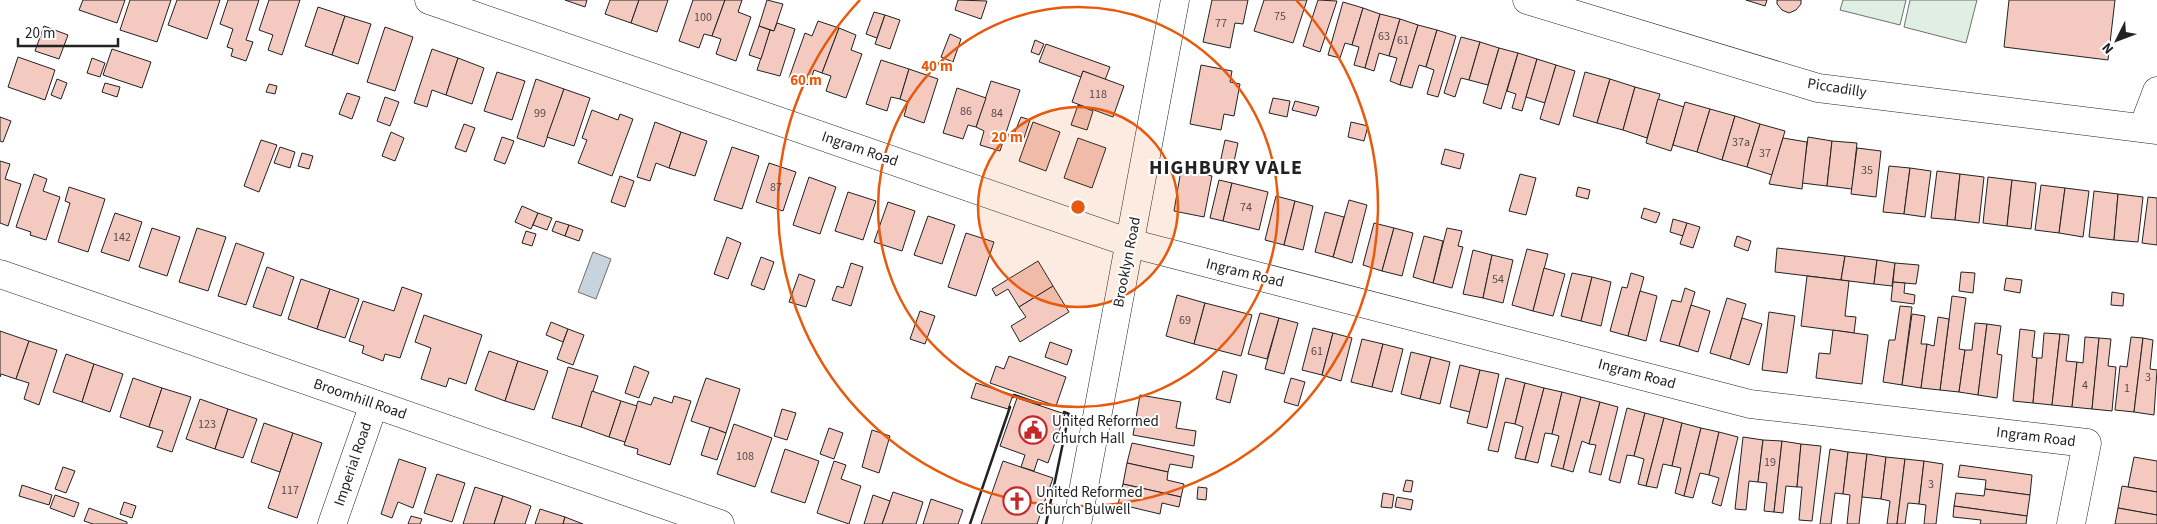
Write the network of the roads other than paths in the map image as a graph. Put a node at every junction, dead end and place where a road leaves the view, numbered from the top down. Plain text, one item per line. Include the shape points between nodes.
1 (429, 0) edge
2 (1175, 0) edge
3 (1527, 0) edge
4 (2157, 91) edge
5 (2150, 129) edge
6 (1130, 243) junction
7 (0, 274) edge
8 (374, 404) junction
9 (332, 524) edge
10 (720, 524) edge
11 (1077, 524) edge
12 (2071, 524) edge

1 - 6 street, Ingram Road
2 - 6 street, Brooklyn Road
3 - 5 street, Piccadilly via 1818,88
4 - 5 street
6 - 11 street, Brooklyn Road
6 - 12 street, Ingram Road via 1750,404 2086,443
7 - 8 street, Broomhill Road
8 - 9 street, Imperial Road
8 - 10 street, Broomhill Road

